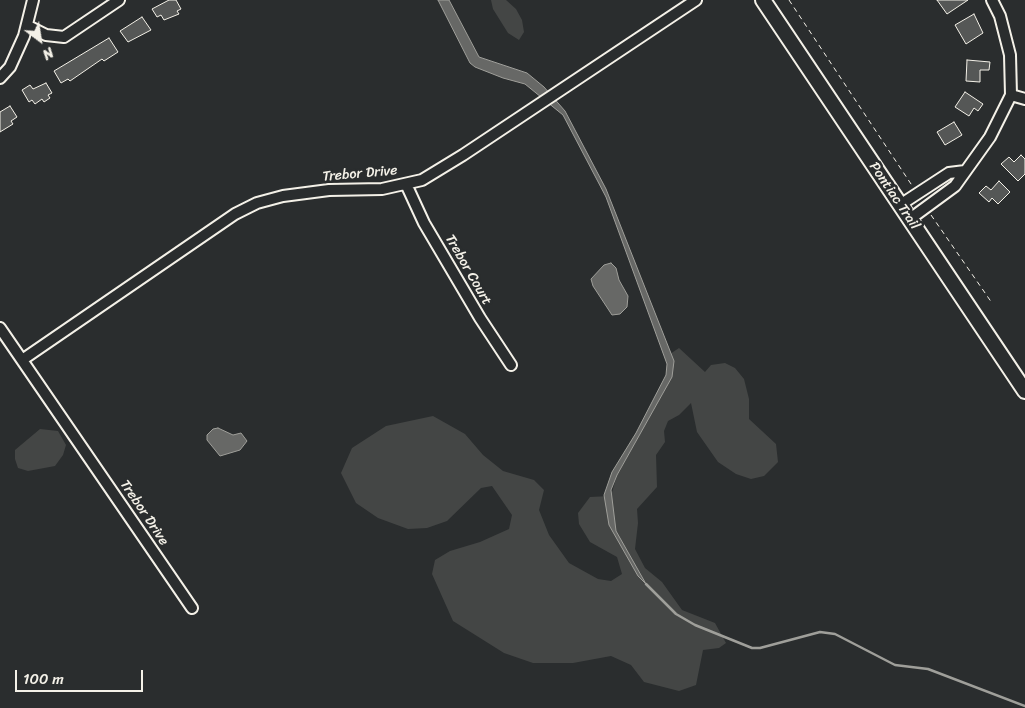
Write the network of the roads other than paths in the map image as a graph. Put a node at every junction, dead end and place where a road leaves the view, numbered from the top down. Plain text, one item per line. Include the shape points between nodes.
1 (33, 0) edge
2 (120, 0) edge
3 (696, 0) edge
4 (762, 0) edge
5 (992, 0) edge
6 (28, 26) junction
7 (0, 78) edge
8 (1011, 95) junction
9 (1025, 100) edge
10 (966, 171) junction
11 (406, 184) junction
12 (900, 205) junction
13 (910, 219) junction
14 (0, 328) edge
15 (22, 360) junction
16 (511, 366) dead end
17 (1025, 391) edge
18 (192, 608) dead end

1 - 6 street
2 - 6 street via 64,37 46,35
3 - 11 street, Trebor Drive via 422,180
4 - 12 main road, Pontiac Trail
5 - 8 street via 1000,16 1010,55
6 - 7 street via 10,67
8 - 9 street
8 - 10 street via 990,137
10 - 12 street via 949,174
10 - 13 street via 955,186
11 - 15 street, Trebor Drive via 298,193 257,203 235,214
11 - 16 street, Trebor Court via 424,223
12 - 13 main road, Pontiac Trail
13 - 17 main road, Pontiac Trail
14 - 15 street, Trebor Drive
15 - 18 street, Trebor Drive

